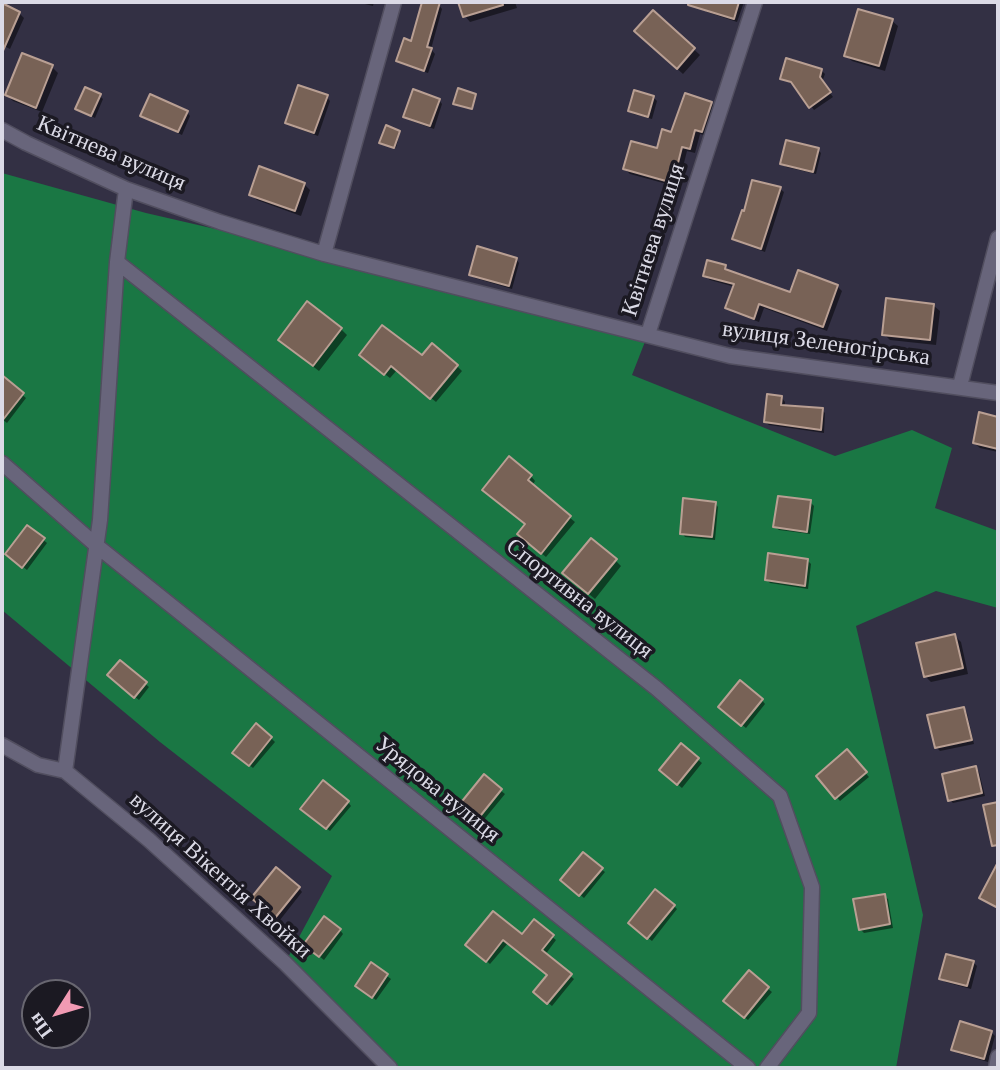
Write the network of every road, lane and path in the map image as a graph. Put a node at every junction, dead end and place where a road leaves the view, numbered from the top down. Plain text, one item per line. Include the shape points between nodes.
1 (394, 2) edge
2 (755, 2) edge
3 (2, 130) edge
4 (126, 189) junction
5 (998, 237) edge
6 (324, 254) junction
7 (117, 262) junction
8 (648, 334) junction
9 (960, 386) junction
10 (998, 393) edge
11 (2, 463) edge
12 (97, 546) junction
13 (2, 745) edge
14 (65, 771) junction
15 (998, 1057) edge
16 (390, 1068) edge
17 (747, 1068) edge
18 (767, 1068) edge
19 (996, 1068) edge

1 - 6 street
2 - 8 street, Квітнева вулиця
3 - 4 street, Квітнева вулиця
4 - 6 street, Квітнева вулиця
4 - 7 street
5 - 9 street
6 - 8 street, Квітнева вулиця
7 - 12 street
7 - 18 street, Спортивна вулиця via 656,688 780,796 812,887 808,1013
8 - 9 street, вулиця Зеленогірська via 730,356
9 - 10 street, вулиця Зеленогірська
11 - 12 street, Урядова вулиця
12 - 14 street
12 - 17 street, Урядова вулиця
13 - 14 street, вулиця Вікентія Хвойки via 38,765
14 - 16 street, вулиця Вікентія Хвойки via 285,962
15 - 19 street

